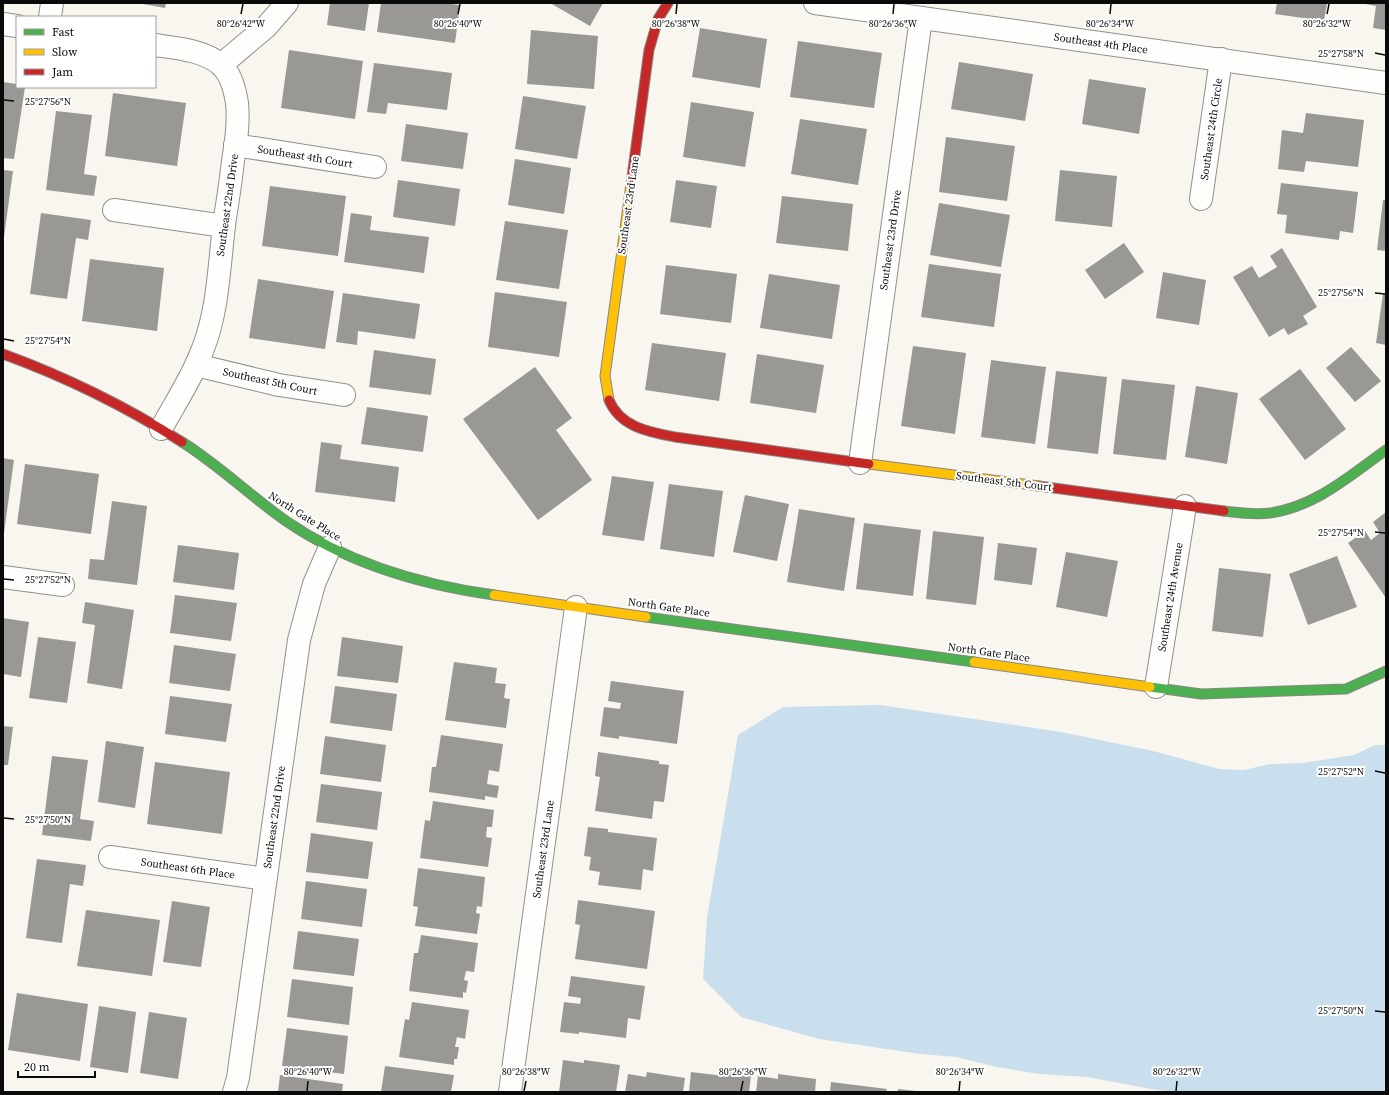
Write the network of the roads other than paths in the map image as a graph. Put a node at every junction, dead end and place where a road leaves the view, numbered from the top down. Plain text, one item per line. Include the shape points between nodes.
1 (52, 3) edge
2 (287, 3) edge
3 (668, 3) edge
4 (815, 3) edge
5 (50, 16) edge
6 (921, 18) junction
7 (3, 24) edge
8 (16, 26) edge
9 (156, 45) edge
10 (1220, 59) junction
11 (221, 65) junction
12 (1386, 83) edge
13 (235, 145) junction
14 (375, 167) dead end
15 (1201, 199) dead end
16 (114, 210) dead end
17 (224, 226) junction
18 (3, 354) edge
19 (196, 365) junction
20 (344, 395) dead end
21 (614, 410) joint
22 (161, 428) junction
23 (1386, 450) edge
24 (860, 463) junction
25 (1185, 506) junction
26 (330, 547) junction
27 (3, 576) edge
28 (63, 584) dead end
29 (576, 607) junction
30 (1386, 671) edge
31 (1156, 687) junction
32 (110, 857) dead end
33 (265, 879) junction
34 (234, 1092) edge
35 (510, 1092) edge

1 - 5 street
2 - 11 street via 266,27
3 - 21 street, Southeast 23rd Lane via 658,19 649,50 605,376 610,403
4 - 6 street, Southeast 4th Place
6 - 10 street, Southeast 4th Place
6 - 24 street, Southeast 23rd Drive
7 - 8 street
9 - 11 street via 191,51
10 - 12 street, Southeast 4th Place
10 - 15 street, Southeast 24th Circle
11 - 13 street, Southeast 22nd Drive via 231,81 236,102
13 - 14 street, Southeast 4th Court
13 - 17 street, Southeast 22nd Drive
16 - 17 street
17 - 19 street, Southeast 22nd Drive via 209,332
18 - 22 street, North Gate Place via 38,366 82,386
19 - 20 street, Southeast 5th Court via 279,385
19 - 22 street, Southeast 22nd Drive
21 - 24 street, Southeast 5th Court via 635,427 646,431
22 - 26 street, North Gate Place via 210,461 295,526
23 - 25 street, Southeast 5th Court via 1315,497 1294,507 1279,511 1240,514
24 - 25 street, Southeast 5th Court
25 - 31 street, Southeast 24th Avenue
26 - 29 street, North Gate Place via 396,573 443,587
26 - 33 street, Southeast 22nd Drive via 314,584 298,640
27 - 28 street
29 - 31 street, North Gate Place
29 - 35 street, Southeast 23rd Lane
30 - 31 street, North Gate Place via 1346,689 1201,694
32 - 33 street, Southeast 6th Place
33 - 34 street, Southeast 22nd Drive

